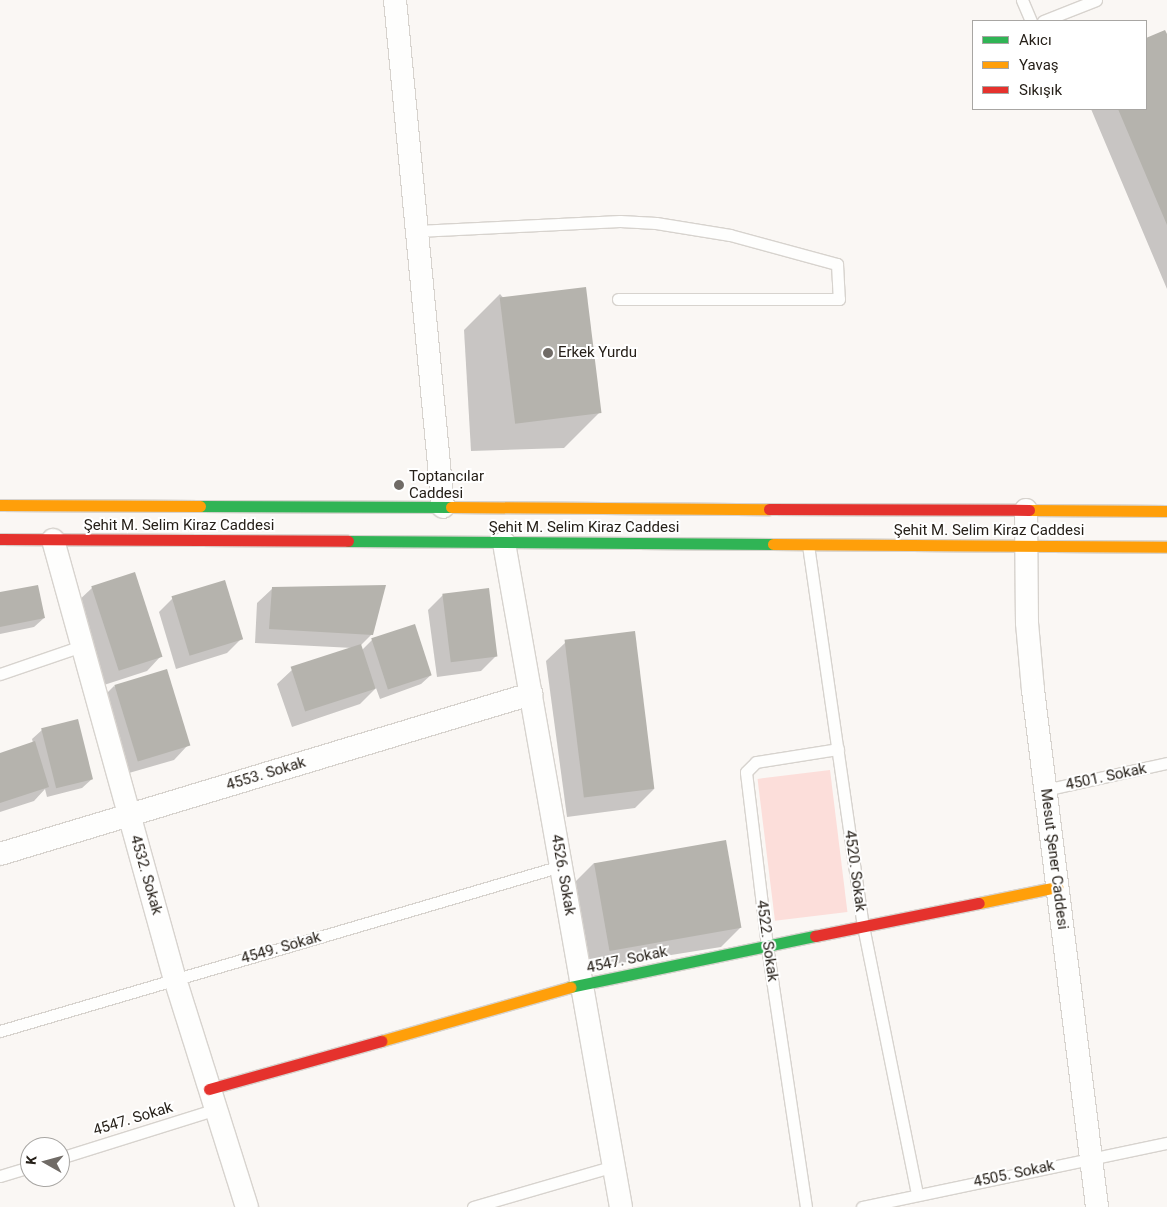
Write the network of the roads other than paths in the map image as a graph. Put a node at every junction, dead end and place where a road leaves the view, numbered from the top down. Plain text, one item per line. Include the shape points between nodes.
1 (395, 0) edge
2 (1022, 0) edge
3 (1096, 0) edge
4 (1031, 20) edge
5 (1046, 20) edge
6 (417, 231) junction
7 (618, 299) dead end
8 (0, 505) edge
9 (443, 507) junction
10 (1026, 510) junction
11 (1167, 511) edge
12 (0, 539) edge
13 (53, 540) junction
14 (504, 543) junction
15 (808, 545) junction
16 (1025, 546) junction
17 (1167, 547) edge
18 (82, 646) junction
19 (0, 674) edge
20 (531, 694) junction
21 (838, 749) junction
22 (1167, 763) edge
23 (1045, 790) junction
24 (129, 815) junction
25 (0, 854) edge
26 (561, 866) junction
27 (1057, 887) junction
28 (863, 926) junction
29 (767, 946) junction
30 (175, 979) junction
31 (582, 984) junction
32 (0, 1031) edge
33 (213, 1099) junction
34 (1167, 1143) edge
35 (70, 1154) edge
36 (1091, 1158) junction
37 (614, 1166) junction
38 (20, 1170) edge
39 (0, 1176) edge
40 (917, 1195) junction
41 (246, 1207) edge
42 (473, 1207) edge
43 (622, 1207) edge
44 (806, 1207) edge
45 (862, 1207) edge
46 (1097, 1207) edge

1 - 6 street
2 - 4 lane
3 - 5 lane
6 - 7 lane via 620,221 656,223 730,235 837,264 838,299
6 - 9 street
8 - 9 street, Şehit M. Selim Kiraz Caddesi
9 - 10 street, Şehit M. Selim Kiraz Caddesi
10 - 11 street, Şehit M. Selim Kiraz Caddesi
10 - 16 street, Mesut Şener Caddesi
12 - 13 street, Şehit M. Selim Kiraz Caddesi
13 - 14 street, Şehit M. Selim Kiraz Caddesi
13 - 18 street, 4532. Sokak
14 - 15 street, Şehit M. Selim Kiraz Caddesi
14 - 20 street, 4526. Sokak
15 - 16 street, Şehit M. Selim Kiraz Caddesi
15 - 21 lane, 4520. Sokak
16 - 17 street, Şehit M. Selim Kiraz Caddesi
16 - 23 street, Mesut Şener Caddesi via 1027,623
18 - 19 lane
18 - 24 street, 4532. Sokak
20 - 24 street, 4553. Sokak
20 - 26 street, 4526. Sokak
21 - 28 lane, 4520. Sokak
21 - 29 lane, 4522. Sokak via 756,762 748,767 746,776
22 - 23 lane, 4501. Sokak
23 - 27 street, Mesut Şener Caddesi
24 - 25 street, 4553. Sokak
24 - 30 street, 4532. Sokak
26 - 30 lane, 4549. Sokak
26 - 31 street, 4526. Sokak
27 - 28 street, 4547. Sokak
27 - 36 street, Mesut Şener Caddesi
28 - 29 street, 4547. Sokak
28 - 40 lane, 4520. Sokak
29 - 31 street, 4547. Sokak
29 - 44 lane, 4522. Sokak
30 - 32 lane, 4549. Sokak
30 - 33 street, 4532. Sokak
31 - 33 street, 4547. Sokak
31 - 37 street, 4526. Sokak
33 - 35 lane, 4547. Sokak
33 - 41 street, 4532. Sokak
34 - 36 lane, 4505. Sokak
36 - 40 lane, 4505. Sokak
36 - 46 street, Mesut Şener Caddesi
37 - 42 lane
37 - 43 street, 4526. Sokak
38 - 39 lane
40 - 45 lane, 4505. Sokak

